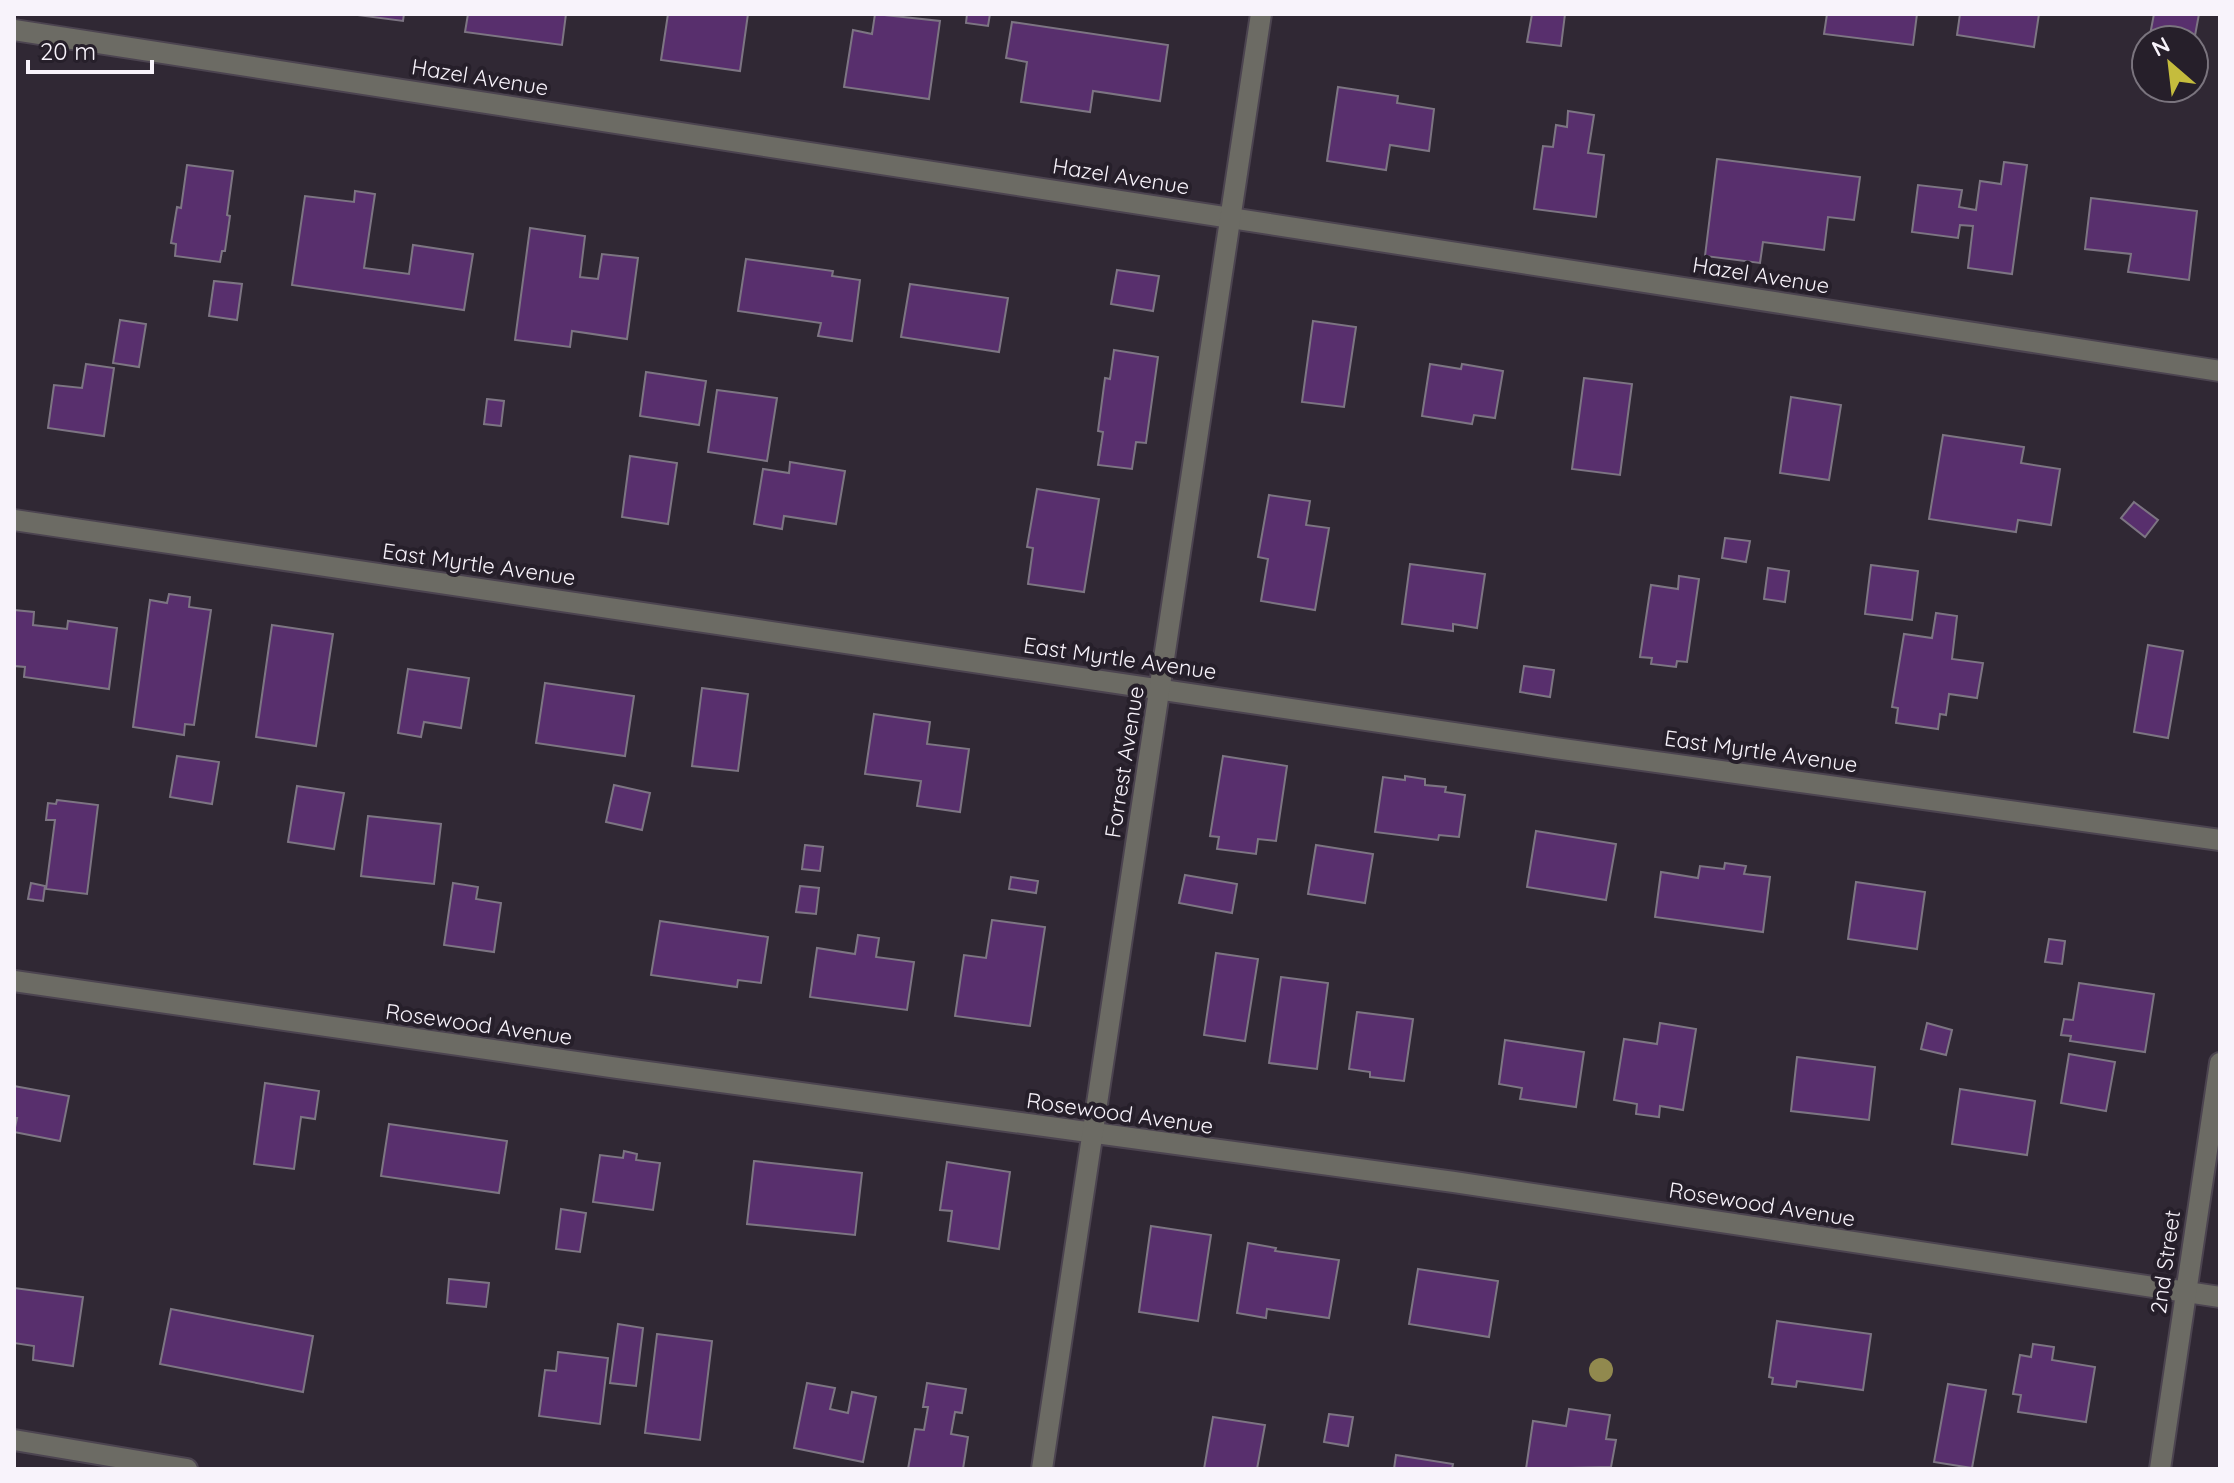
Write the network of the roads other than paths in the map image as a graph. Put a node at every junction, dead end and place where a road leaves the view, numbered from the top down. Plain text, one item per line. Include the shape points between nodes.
1 (1261, 14) edge
2 (14, 30) edge
3 (1230, 218) junction
4 (2220, 371) edge
5 (14, 520) edge
6 (1159, 688) junction
7 (2220, 840) edge
8 (14, 981) edge
9 (2220, 1063) edge
10 (1092, 1134) junction
11 (2185, 1291) junction
12 (2220, 1297) edge
13 (14, 1440) edge
14 (187, 1469) edge
15 (1042, 1469) edge
16 (2160, 1469) edge

1 - 3 street, Forrest Avenue
2 - 3 street, Hazel Avenue
3 - 4 street, Hazel Avenue
3 - 6 street, Forrest Avenue
5 - 6 street, East Myrtle Avenue
6 - 7 street, East Myrtle Avenue
6 - 10 street, Forrest Avenue
8 - 10 street, Rosewood Avenue
9 - 11 street, 2nd Street
10 - 11 street, Rosewood Avenue via 1470,1184
10 - 15 street, Forrest Avenue
11 - 12 street, Rosewood Avenue
11 - 16 street, 2nd Street
13 - 14 street

